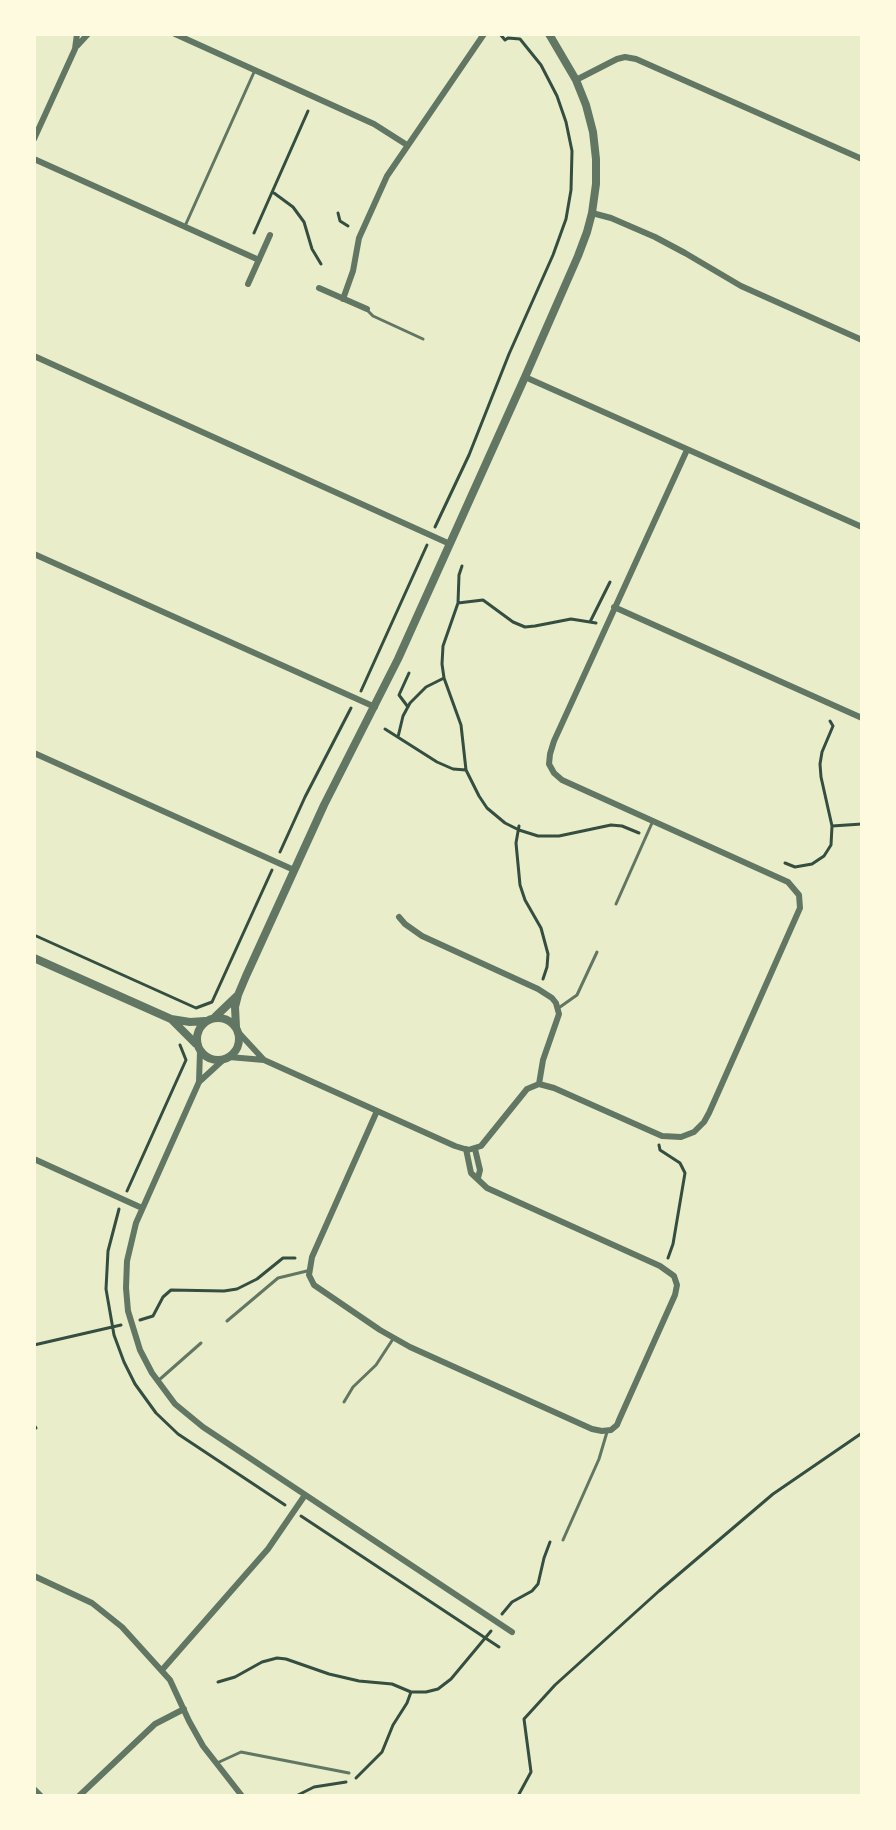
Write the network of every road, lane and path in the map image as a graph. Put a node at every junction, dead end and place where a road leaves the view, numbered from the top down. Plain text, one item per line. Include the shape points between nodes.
1 (77, 34) edge
2 (88, 34) edge
3 (175, 34) edge
4 (500, 34) edge
5 (541, 34) edge
6 (485, 36) edge
7 (551, 38) edge
8 (75, 49) junction
9 (255, 70) junction
10 (576, 80) junction
11 (308, 111) dead end
12 (34, 139) edge
13 (407, 145) junction
14 (34, 159) edge
15 (862, 159) edge
16 (272, 192) junction
17 (338, 213) dead end
18 (592, 213) junction
19 (185, 226) junction
20 (348, 226) dead end
21 (254, 233) dead end
22 (270, 235) dead end
23 (259, 260) junction
24 (321, 264) dead end
25 (248, 284) dead end
26 (319, 288) dead end
27 (343, 299) junction
28 (367, 309) joint
29 (423, 339) dead end
30 (862, 340) edge
31 (34, 356) edge
32 (525, 377) junction
33 (687, 450) junction
34 (862, 527) edge
35 (432, 535) junction
36 (450, 544) junction
37 (34, 554) edge
38 (462, 566) dead end
39 (610, 582) dead end
40 (458, 603) junction
41 (614, 607) junction
42 (590, 622) junction
43 (605, 627) junction
44 (409, 673) dead end
45 (444, 678) junction
46 (356, 699) junction
47 (375, 707) junction
48 (408, 707) junction
49 (862, 718) edge
50 (830, 721) dead end
51 (385, 729) dead end
52 (398, 737) junction
53 (34, 753) edge
54 (466, 770) junction
55 (653, 821) junction
56 (862, 824) edge
57 (832, 826) junction
58 (519, 828) junction
59 (646, 836) junction
60 (275, 862) junction
61 (785, 863) dead end
62 (294, 870) junction
63 (616, 904) dead end
64 (399, 917) dead end
65 (34, 935) edge
66 (597, 952) dead end
67 (34, 958) edge
68 (538, 989) junction
69 (238, 995) junction
70 (559, 1008) junction
71 (171, 1019) junction
72 (210, 1020) junction
73 (237, 1030) junction
74 (186, 1032) junction
75 (198, 1048) junction
76 (226, 1058) junction
77 (264, 1060) junction
78 (199, 1082) junction
79 (539, 1084) junction
80 (377, 1111) junction
81 (662, 1136) junction
82 (466, 1149) junction
83 (475, 1149) junction
84 (34, 1159) edge
85 (478, 1178) junction
86 (124, 1199) junction
87 (142, 1208) junction
88 (295, 1258) dead end
89 (664, 1268) junction
90 (309, 1271) junction
91 (227, 1321) dead end
92 (131, 1323) junction
93 (112, 1327) junction
94 (393, 1339) junction
95 (201, 1343) dead end
96 (34, 1345) edge
97 (157, 1382) junction
98 (344, 1402) dead end
99 (607, 1431) junction
100 (862, 1433) edge
101 (305, 1495) junction
102 (294, 1511) junction
103 (563, 1540) dead end
104 (550, 1542) dead end
105 (34, 1576) edge
106 (497, 1622) junction
107 (512, 1632) dead end
108 (486, 1639) junction
109 (499, 1647) dead end
110 (162, 1670) junction
111 (218, 1682) dead end
112 (411, 1692) junction
113 (184, 1709) junction
114 (216, 1763) junction
115 (349, 1773) dead end
116 (34, 1789) edge
117 (41, 1796) edge
118 (79, 1796) edge
119 (242, 1796) edge
120 (296, 1796) edge
121 (518, 1796) edge

1 - 8 street
2 - 8 street
3 - 9 street
4 - 35 path via 505,40 520,39 557,96 572,151 570,202 553,255
5 - 7 street
6 - 13 street
7 - 10 street
8 - 12 street
9 - 13 street via 374,124
9 - 19 lane
10 - 15 street via 621,57 636,59
10 - 18 street via 594,145
11 - 16 path
13 - 27 street via 363,230
14 - 19 street
16 - 21 path
16 - 24 path via 304,222
17 - 20 path
18 - 30 street via 663,241 741,286
18 - 32 street
19 - 23 street
22 - 23 street
23 - 25 street
26 - 27 street
27 - 28 street
28 - 29 lane
31 - 35 street
32 - 33 street
32 - 36 street
33 - 34 street
33 - 41 street
35 - 36 street
35 - 46 path
36 - 47 street
37 - 46 street
38 - 40 path
39 - 42 path
40 - 42 path via 483,600 525,627 571,619
40 - 45 path via 442,652
41 - 43 street
41 - 49 street
42 - 43 path
43 - 55 street via 549,764 562,780
44 - 48 path via 399,695
45 - 48 path via 426,687
45 - 54 path via 461,725
46 - 47 street
46 - 60 path
47 - 62 street
48 - 52 path
50 - 57 path via 820,770
51 - 52 path
52 - 54 path via 437,762
53 - 60 street
54 - 58 path via 487,808
55 - 59 lane
55 - 81 street via 788,882 800,903 704,1122 688,1135
56 - 57 path
57 - 61 path via 831,845 820,859 802,867
58 - 59 path via 552,837 617,825
58 - 68 path via 520,885 548,954
59 - 63 lane
60 - 62 street
60 - 65 path via 212,1002 196,1008
62 - 69 street
64 - 68 street via 422,936
66 - 70 lane via 577,995
67 - 71 street
68 - 70 street
69 - 72 street
69 - 73 street
70 - 79 street
71 - 72 street
71 - 74 street
72 - 73 street via 226,1019
72 - 75 street via 197,1032
73 - 76 street via 238,1047
73 - 77 street
74 - 75 street
74 - 86 path via 180,1045 186,1060
75 - 76 street via 210,1059
75 - 78 street
76 - 77 street
76 - 78 street
77 - 80 street
78 - 87 street
79 - 81 street
79 - 83 street via 527,1089
80 - 82 street
80 - 90 street
81 - 89 path via 660,1150 680,1163 685,1176
82 - 83 street
82 - 85 street via 471,1173
83 - 85 street
84 - 86 street
85 - 89 street via 494,1191
86 - 87 street
86 - 93 path via 107,1264
87 - 92 street via 126,1275
88 - 92 path via 283,1258 237,1289 171,1290 152,1317
89 - 99 street via 674,1276 675,1295 617,1425
90 - 91 lane via 278,1278
90 - 94 street via 318,1289
92 - 93 path
92 - 97 street
93 - 96 path
93 - 102 path via 135,1384 163,1421
94 - 98 lane
94 - 99 street via 585,1426
95 - 97 lane
97 - 101 street via 192,1419
99 - 103 lane
100 - 121 path via 773,1494 555,1685 524,1719 531,1772
101 - 102 street
101 - 106 street
102 - 108 path
102 - 110 street via 268,1549
104 - 106 path via 538,1584 512,1602
105 - 110 street via 101,1610
106 - 107 street
106 - 108 path
108 - 109 path
108 - 112 path via 443,1686
110 - 113 street
111 - 112 path via 277,1658
112 - 120 path via 382,1752 355,1780
113 - 114 street
113 - 118 street via 155,1724
114 - 115 lane via 241,1752
114 - 119 street
116 - 117 street

